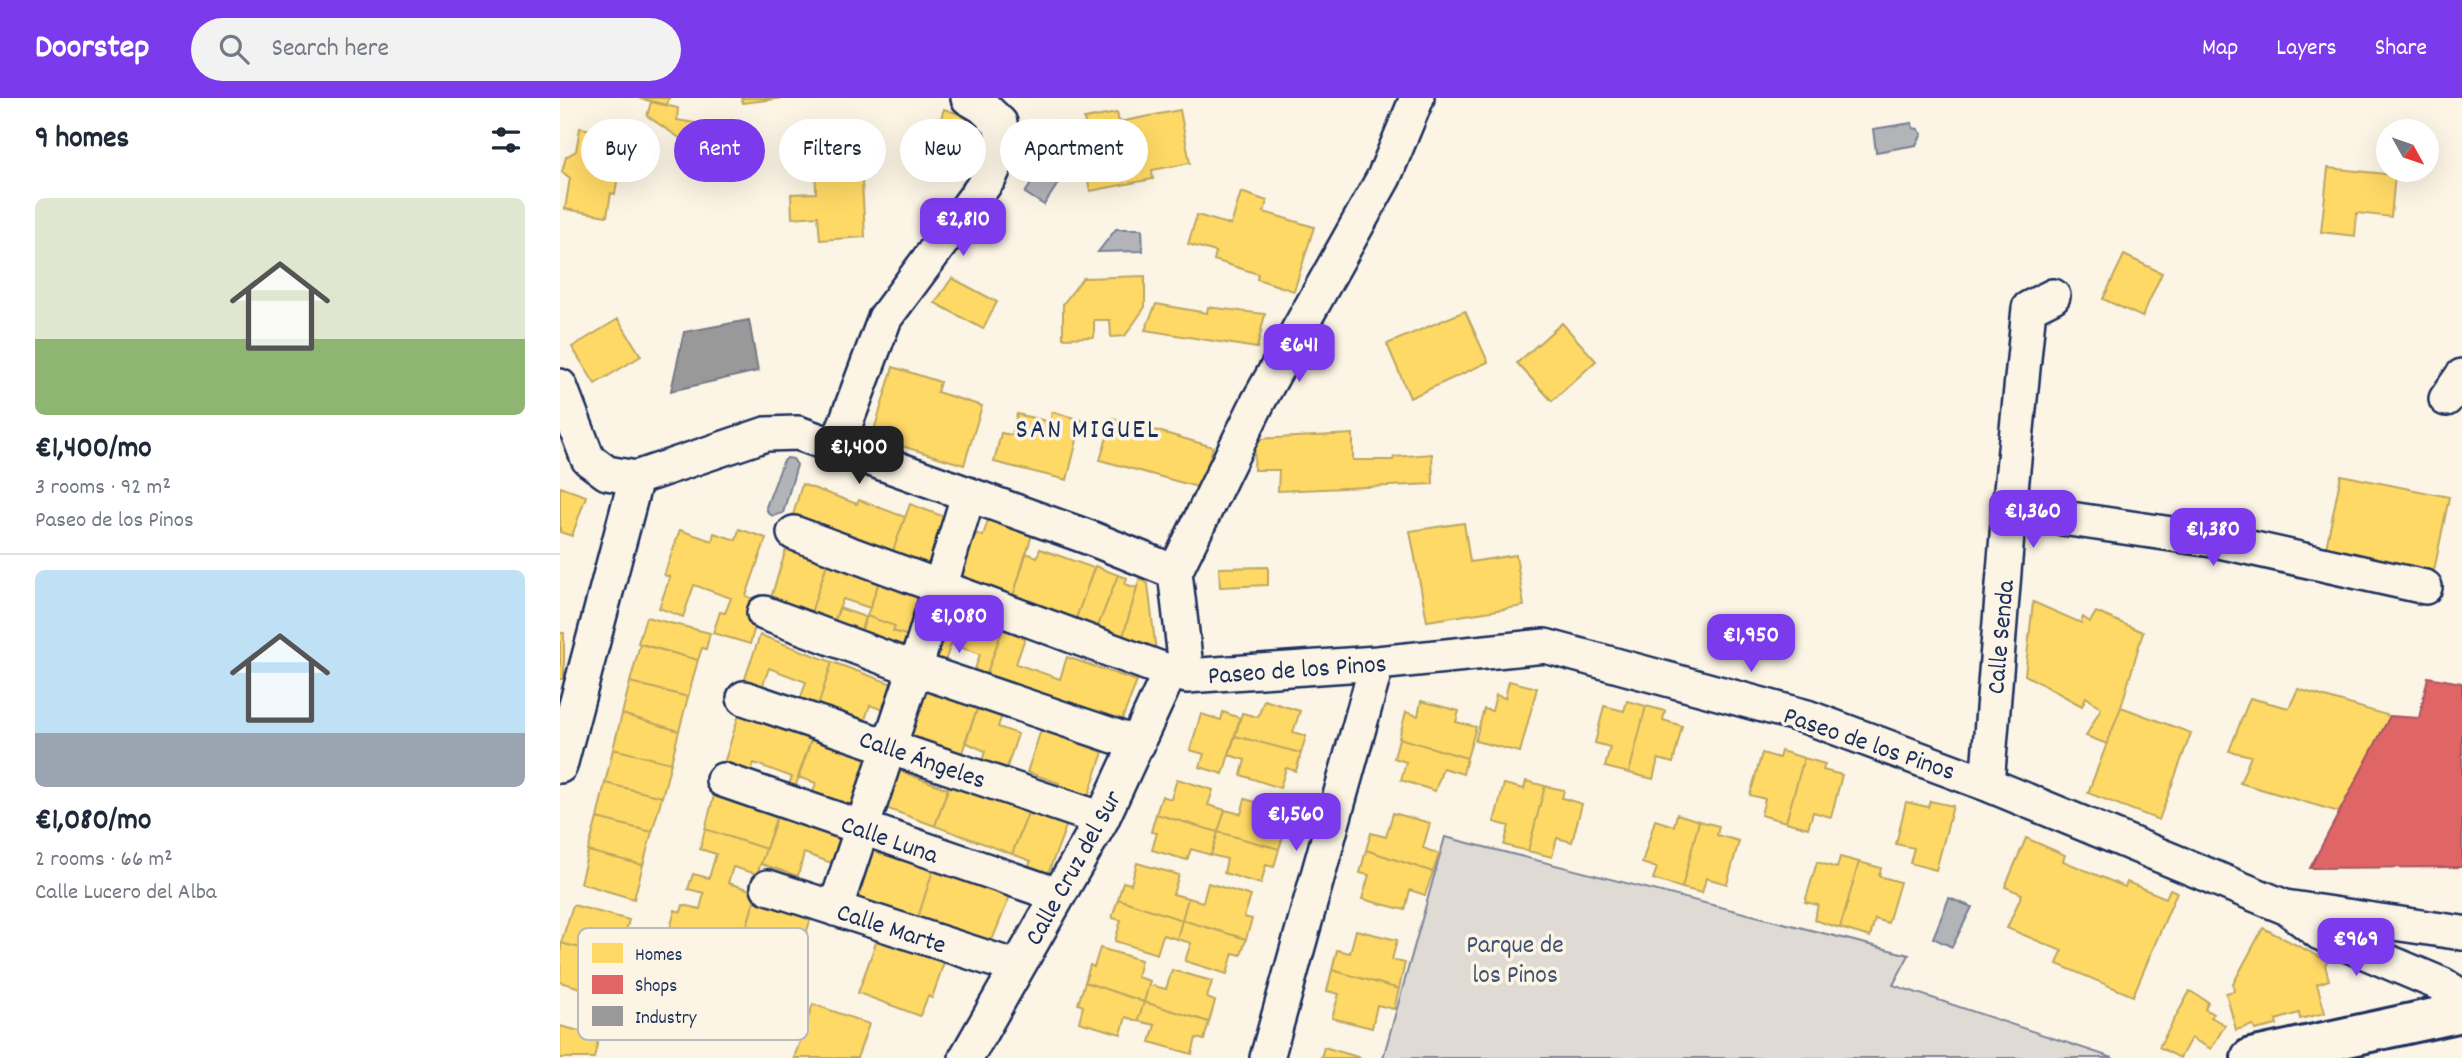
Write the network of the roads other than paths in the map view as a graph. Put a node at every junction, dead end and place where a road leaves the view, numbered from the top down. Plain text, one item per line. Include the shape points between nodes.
1 (968, 98) edge
2 (1418, 98) edge
3 (2053, 296) dead end
4 (560, 386) edge
5 (836, 449) junction
6 (636, 478) junction
7 (968, 496) junction
8 (2009, 510) junction
9 (794, 533) dead end
10 (1175, 572) junction
11 (940, 587) junction
12 (2425, 587) dead end
13 (764, 613) dead end
14 (1377, 663) junction
15 (915, 669) junction
16 (1178, 674) junction
17 (744, 698) dead end
18 (1138, 744) junction
19 (889, 747) junction
20 (560, 766) edge
21 (723, 780) dead end
22 (1987, 784) junction
23 (1102, 819) junction
24 (862, 828) junction
25 (768, 887) dead end
26 (1058, 895) junction
27 (2285, 907) junction
28 (835, 909) junction
29 (2462, 933) edge
30 (1016, 967) junction
31 (2462, 997) edge
32 (2462, 1012) edge
33 (966, 1058) edge
34 (1267, 1058) edge
35 (2251, 1058) edge

1 - 5 street via 1000,123 1004,145 990,177 885,318
2 - 10 street via 1384,177 1258,402
3 - 8 street, Calle Senda via 2029,307
4 - 6 street via 587,459 607,473
5 - 6 street via 797,433 766,433
5 - 7 street
6 - 20 street
7 - 10 street
7 - 11 street
8 - 12 street via 2219,541
8 - 22 street, Calle Senda
9 - 11 street
10 - 16 street, Paseo de los Pinos
11 - 15 street
11 - 16 street
13 - 15 street
14 - 16 street, Paseo de los Pinos
14 - 22 street, Paseo de los Pinos via 1545,646 1807,717
14 - 34 street
15 - 18 street
15 - 19 street
16 - 18 street, Calle Cruz del Sur
17 - 19 street, Calle Ángeles
18 - 23 street, Calle Cruz del Sur
19 - 23 street, Calle Ángeles
19 - 24 street
21 - 24 street, Calle Luna
22 - 27 street, Paseo de los Pinos
23 - 26 street, Calle Cruz del Sur
24 - 26 street, Calle Luna
24 - 28 street
25 - 28 street, Calle Marte
26 - 30 street, Calle Cruz del Sur
27 - 29 street, Paseo de los Pinos
27 - 31 street, Paseo de los Pinos via 2320,933
28 - 30 street, Calle Marte
30 - 33 street, Calle Cruz del Sur
32 - 35 street

